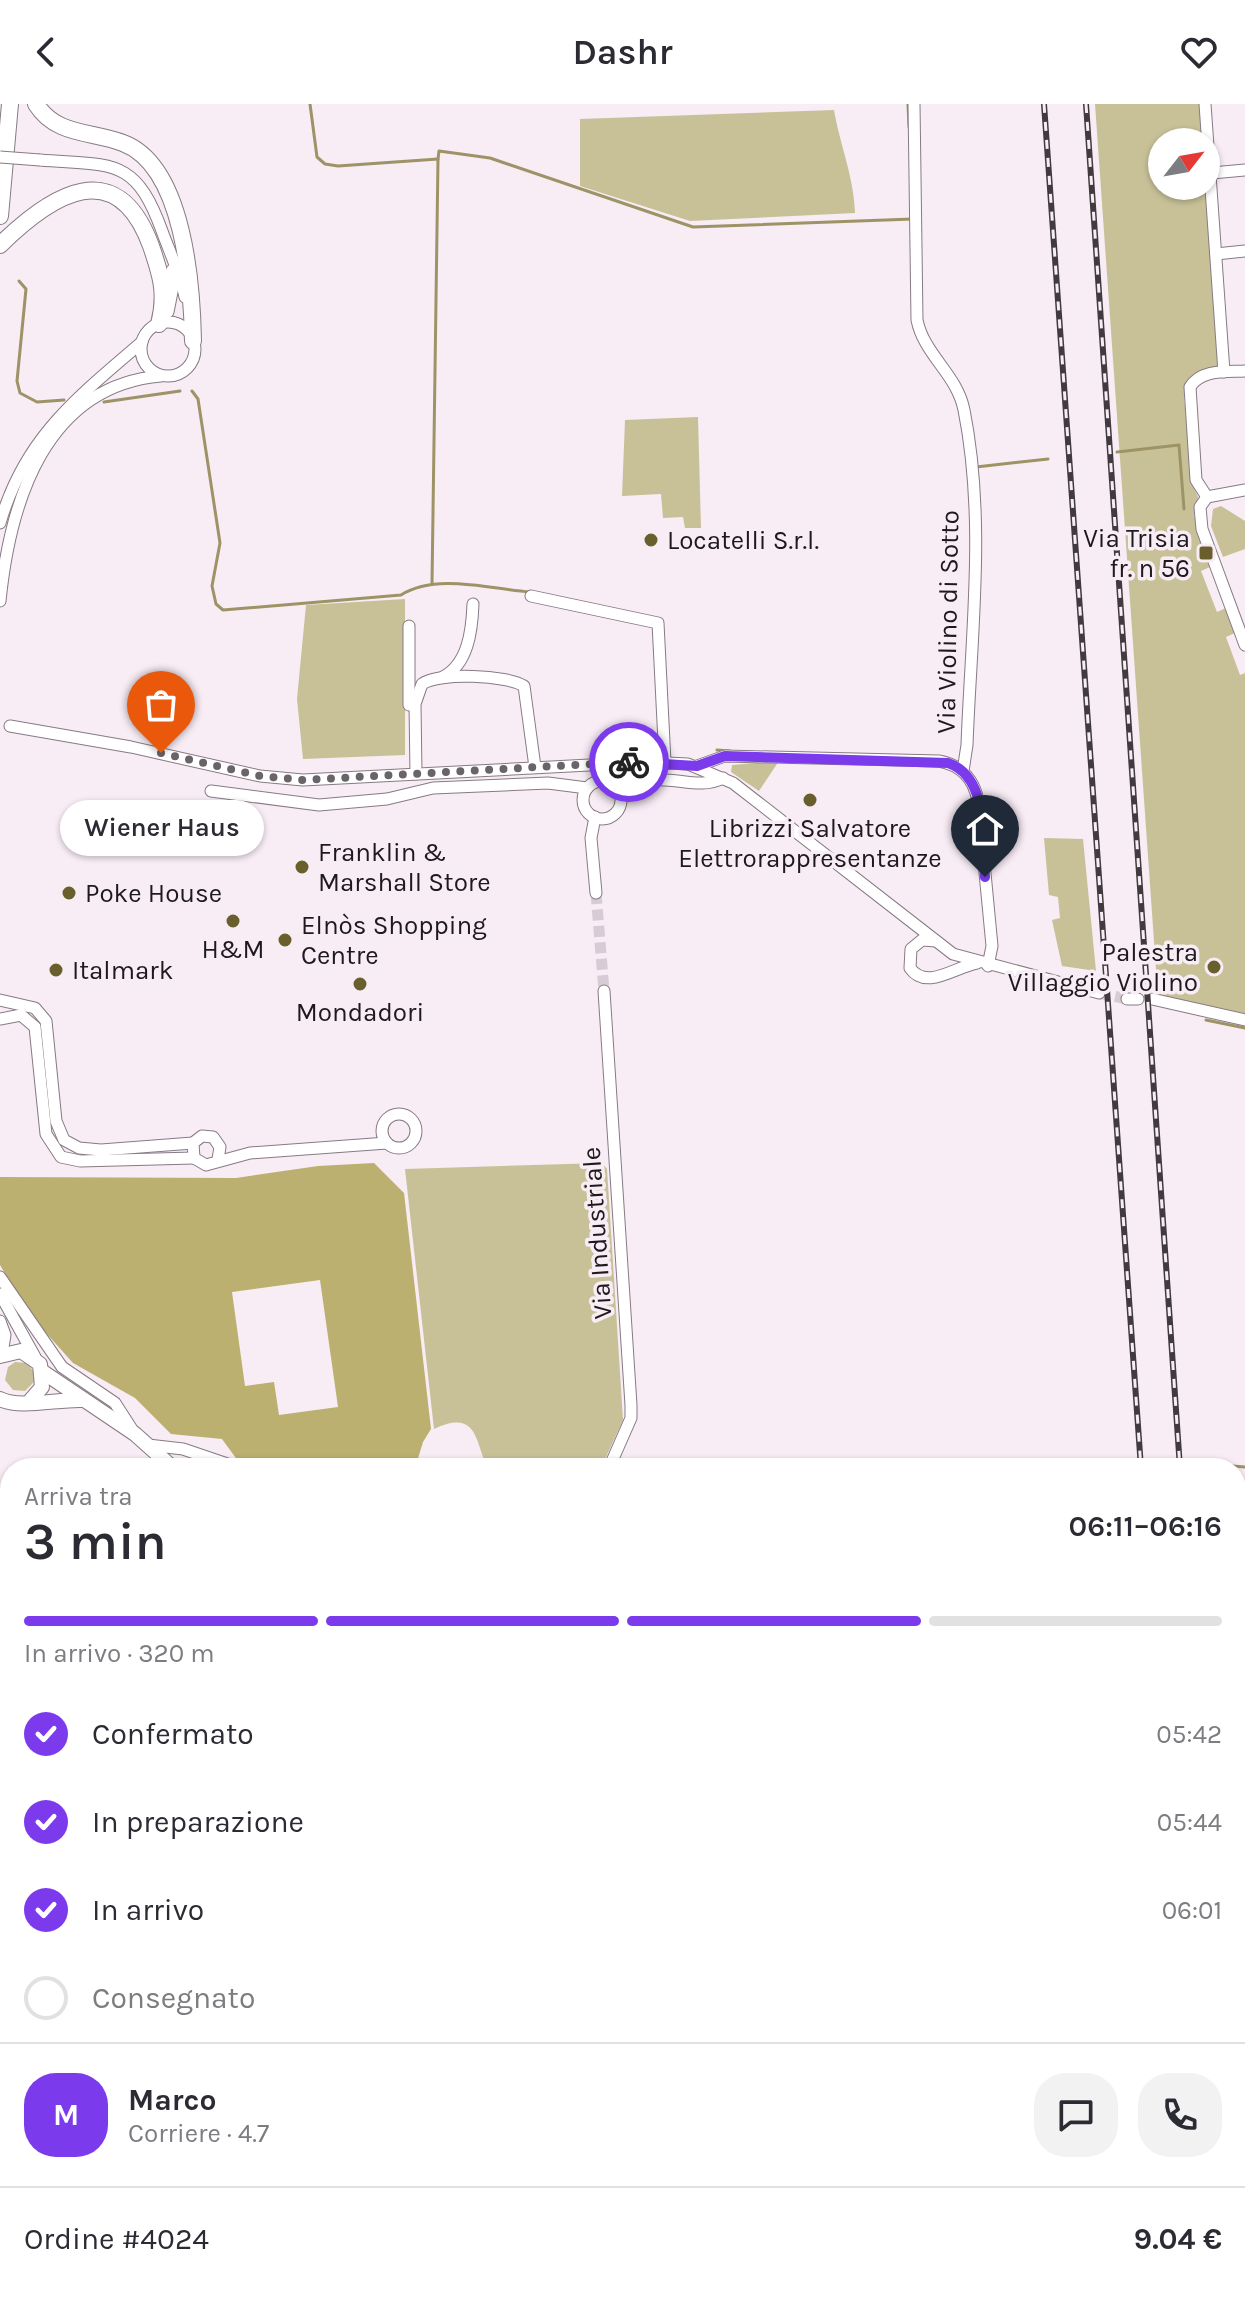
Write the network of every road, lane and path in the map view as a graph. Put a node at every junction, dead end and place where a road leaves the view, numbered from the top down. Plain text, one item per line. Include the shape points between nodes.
1 (10, 104) edge
2 (36, 104) edge
3 (914, 104) edge
4 (1205, 104) edge
5 (1207, 128) edge
6 (0, 157) edge
7 (1245, 170) edge
8 (1220, 172) edge
9 (1213, 200) edge
10 (0, 216) edge
11 (0, 245) edge
12 (1245, 251) edge
13 (1216, 254) junction
14 (172, 257) junction
15 (162, 323) junction
16 (192, 338) junction
17 (142, 342) junction
18 (1245, 371) edge
19 (1224, 372) junction
20 (161, 376) junction
21 (1245, 490) edge
22 (1207, 497) junction
23 (0, 523) edge
24 (531, 596) dead end
25 (0, 601) edge
26 (473, 604) dead end
27 (409, 626) dead end
28 (1245, 645) edge
29 (442, 678) junction
30 (10, 726) dead end
31 (665, 762) junction
32 (697, 766) junction
33 (535, 767) junction
34 (963, 771) junction
35 (412, 774) junction
36 (723, 778) junction
37 (587, 788) junction
38 (211, 791) dead end
39 (620, 791) junction
40 (595, 817) junction
41 (596, 893) tunnel mouth
42 (903, 917) junction
43 (918, 942) junction
44 (941, 945) junction
45 (983, 964) junction
46 (943, 973) junction
47 (604, 991) tunnel mouth
48 (1099, 993) tunnel mouth
49 (1152, 999) dead end
50 (0, 1000) edge
51 (0, 1019) edge
52 (1245, 1020) edge
53 (383, 1126) junction
54 (193, 1143) junction
55 (219, 1143) junction
56 (360, 1143) junction
57 (387, 1143) junction
58 (250, 1153) junction
59 (194, 1158) junction
60 (218, 1159) junction
61 (0, 1277) edge
62 (0, 1294) edge
63 (0, 1321) edge
64 (1, 1355) edge
65 (35, 1357) junction
66 (43, 1372) junction
67 (0, 1399) edge
68 (84, 1400) junction
69 (29, 1402) junction
70 (135, 1434) junction
71 (148, 1445) junction
72 (162, 1458) edge
73 (202, 1458) edge
74 (613, 1458) edge

1 - 10 highway
2 - 16 highway via 66,129 134,148 160,173 189,269
3 - 34 street, Via Violino di Sotto via 917,320 924,342 952,379 964,409 976,532
4 - 5 street
6 - 14 street, bridge via 97,165 129,175 152,201
7 - 8 street
9 - 13 street
11 - 15 highway via 37,211 62,198 83,190 111,193 127,202 145,232 164,288
12 - 13 street
13 - 19 street
14 - 15 street via 174,282
14 - 16 street
15 - 16 street via 182,326
15 - 17 street
16 - 20 street via 194,355 186,370
17 - 20 street via 147,366
17 - 23 street via 49,427 16,476
18 - 19 street
19 - 22 street via 1198,377 1189,393 1196,480
20 - 25 street via 109,387 77,412 46,448 15,509
21 - 22 street
22 - 28 street via 1200,507 1202,529
24 - 31 street via 658,623
26 - 29 street via 472,632 460,665
27 - 35 street
29 - 33 street via 505,679 524,686
29 - 35 street via 422,684 415,699
30 - 35 street via 260,776 303,780
31 - 32 street
31 - 33 street
32 - 34 street, Via Violino di Sotto via 725,756 939,761
32 - 36 street
33 - 35 street
34 - 45 street, Via Violino di Sotto via 978,800 992,946
36 - 39 street via 707,784 655,778
36 - 42 street via 756,798
37 - 38 street via 548,783 433,788 387,799 319,805
37 - 39 street via 604,781
37 - 40 street via 584,805
39 - 40 street via 617,812
40 - 41 street via 591,838
42 - 43 street
42 - 44 street
43 - 44 street
43 - 46 street via 909,955 914,973 925,979
44 - 45 street
44 - 46 street via 948,962
45 - 46 street
45 - 48 street
47 - 74 street, Via Industriale via 631,1405 631,1418
49 - 52 street
50 - 54 street via 35,1008 46,1021 56,1121 64,1140 101,1150
51 - 59 street via 21,1015 35,1027 46,1134 61,1157
53 - 56 street
53 - 57 street
53 - 57 street via 397,1114 414,1124 410,1143
54 - 55 street via 206,1135
54 - 59 street
55 - 58 street
55 - 60 street
56 - 57 street
56 - 58 street
58 - 60 street
59 - 60 street via 206,1165
61 - 70 street via 62,1367 115,1403
62 - 65 street
63 - 64 street via 5,1335
64 - 65 main road via 21,1351
65 - 66 main road
66 - 68 main road
66 - 69 main road via 42,1387
67 - 69 main road via 19,1405
68 - 69 main road
68 - 70 main road
70 - 71 main road
71 - 72 main road
71 - 73 street via 183,1449

